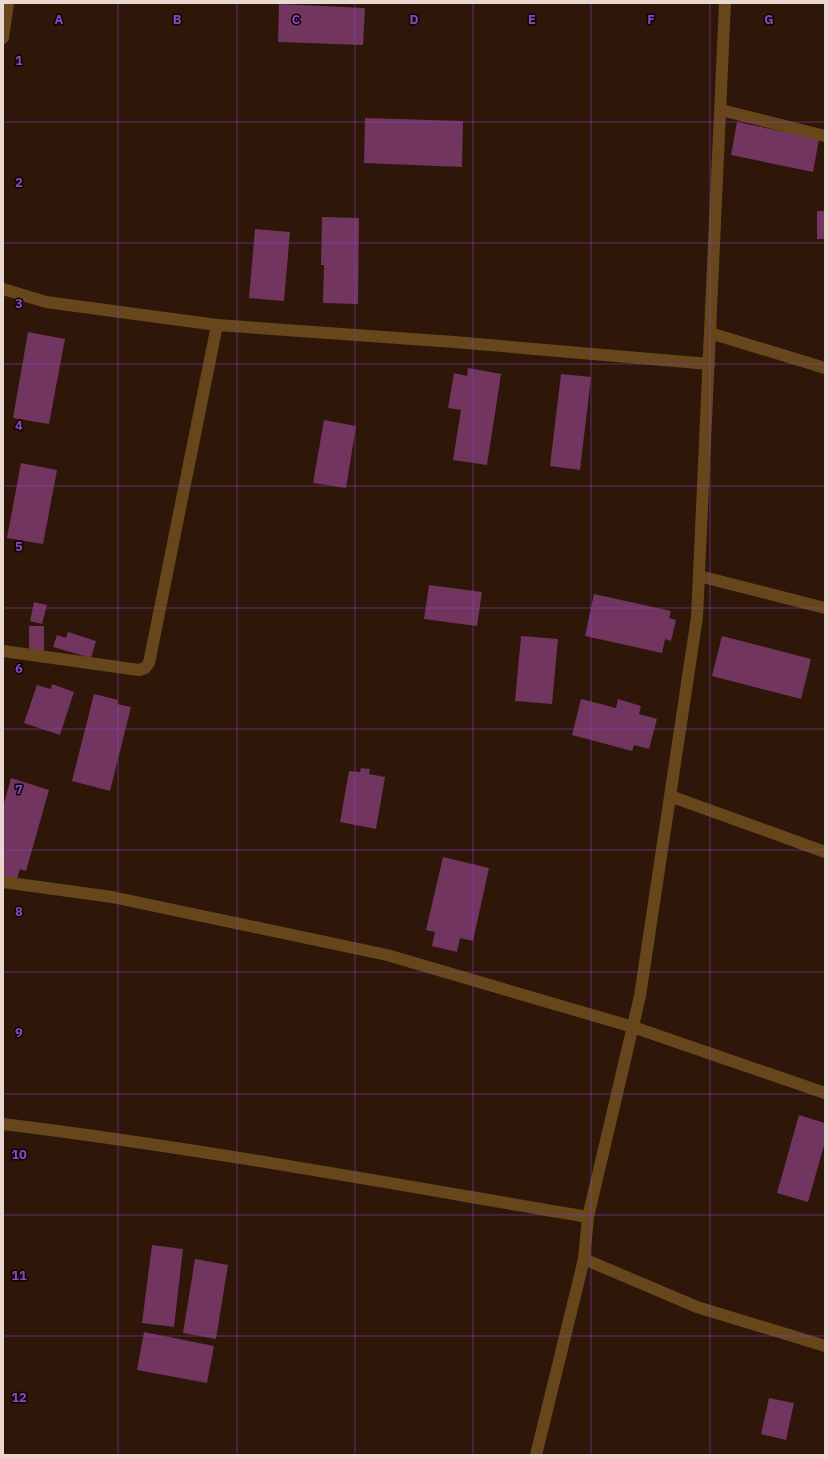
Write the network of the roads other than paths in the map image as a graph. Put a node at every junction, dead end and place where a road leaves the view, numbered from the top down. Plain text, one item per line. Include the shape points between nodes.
1 (8, 3) edge
2 (725, 3) edge
3 (3, 38) edge
4 (721, 110) junction
5 (825, 136) edge
6 (3, 289) edge
7 (217, 325) junction
8 (710, 333) junction
9 (709, 364) junction
10 (825, 368) edge
11 (699, 576) junction
12 (825, 608) edge
13 (3, 651) edge
14 (670, 796) junction
15 (825, 852) edge
16 (3, 882) edge
17 (633, 1027) junction
18 (825, 1093) edge
19 (3, 1124) edge
20 (588, 1217) junction
21 (584, 1258) junction
22 (825, 1346) edge
23 (536, 1455) edge

1 - 3 street
2 - 4 street
4 - 5 street
4 - 8 street
6 - 7 street via 46,302
7 - 9 street
7 - 13 street via 149,663 139,670
8 - 9 street
8 - 10 street
9 - 11 street
11 - 12 street
11 - 14 street via 697,617
14 - 15 street
14 - 17 street via 640,996
16 - 17 street via 112,897 387,954
17 - 18 street
17 - 20 street
19 - 20 street via 276,1164
20 - 21 street
21 - 22 street via 697,1307
21 - 23 street

